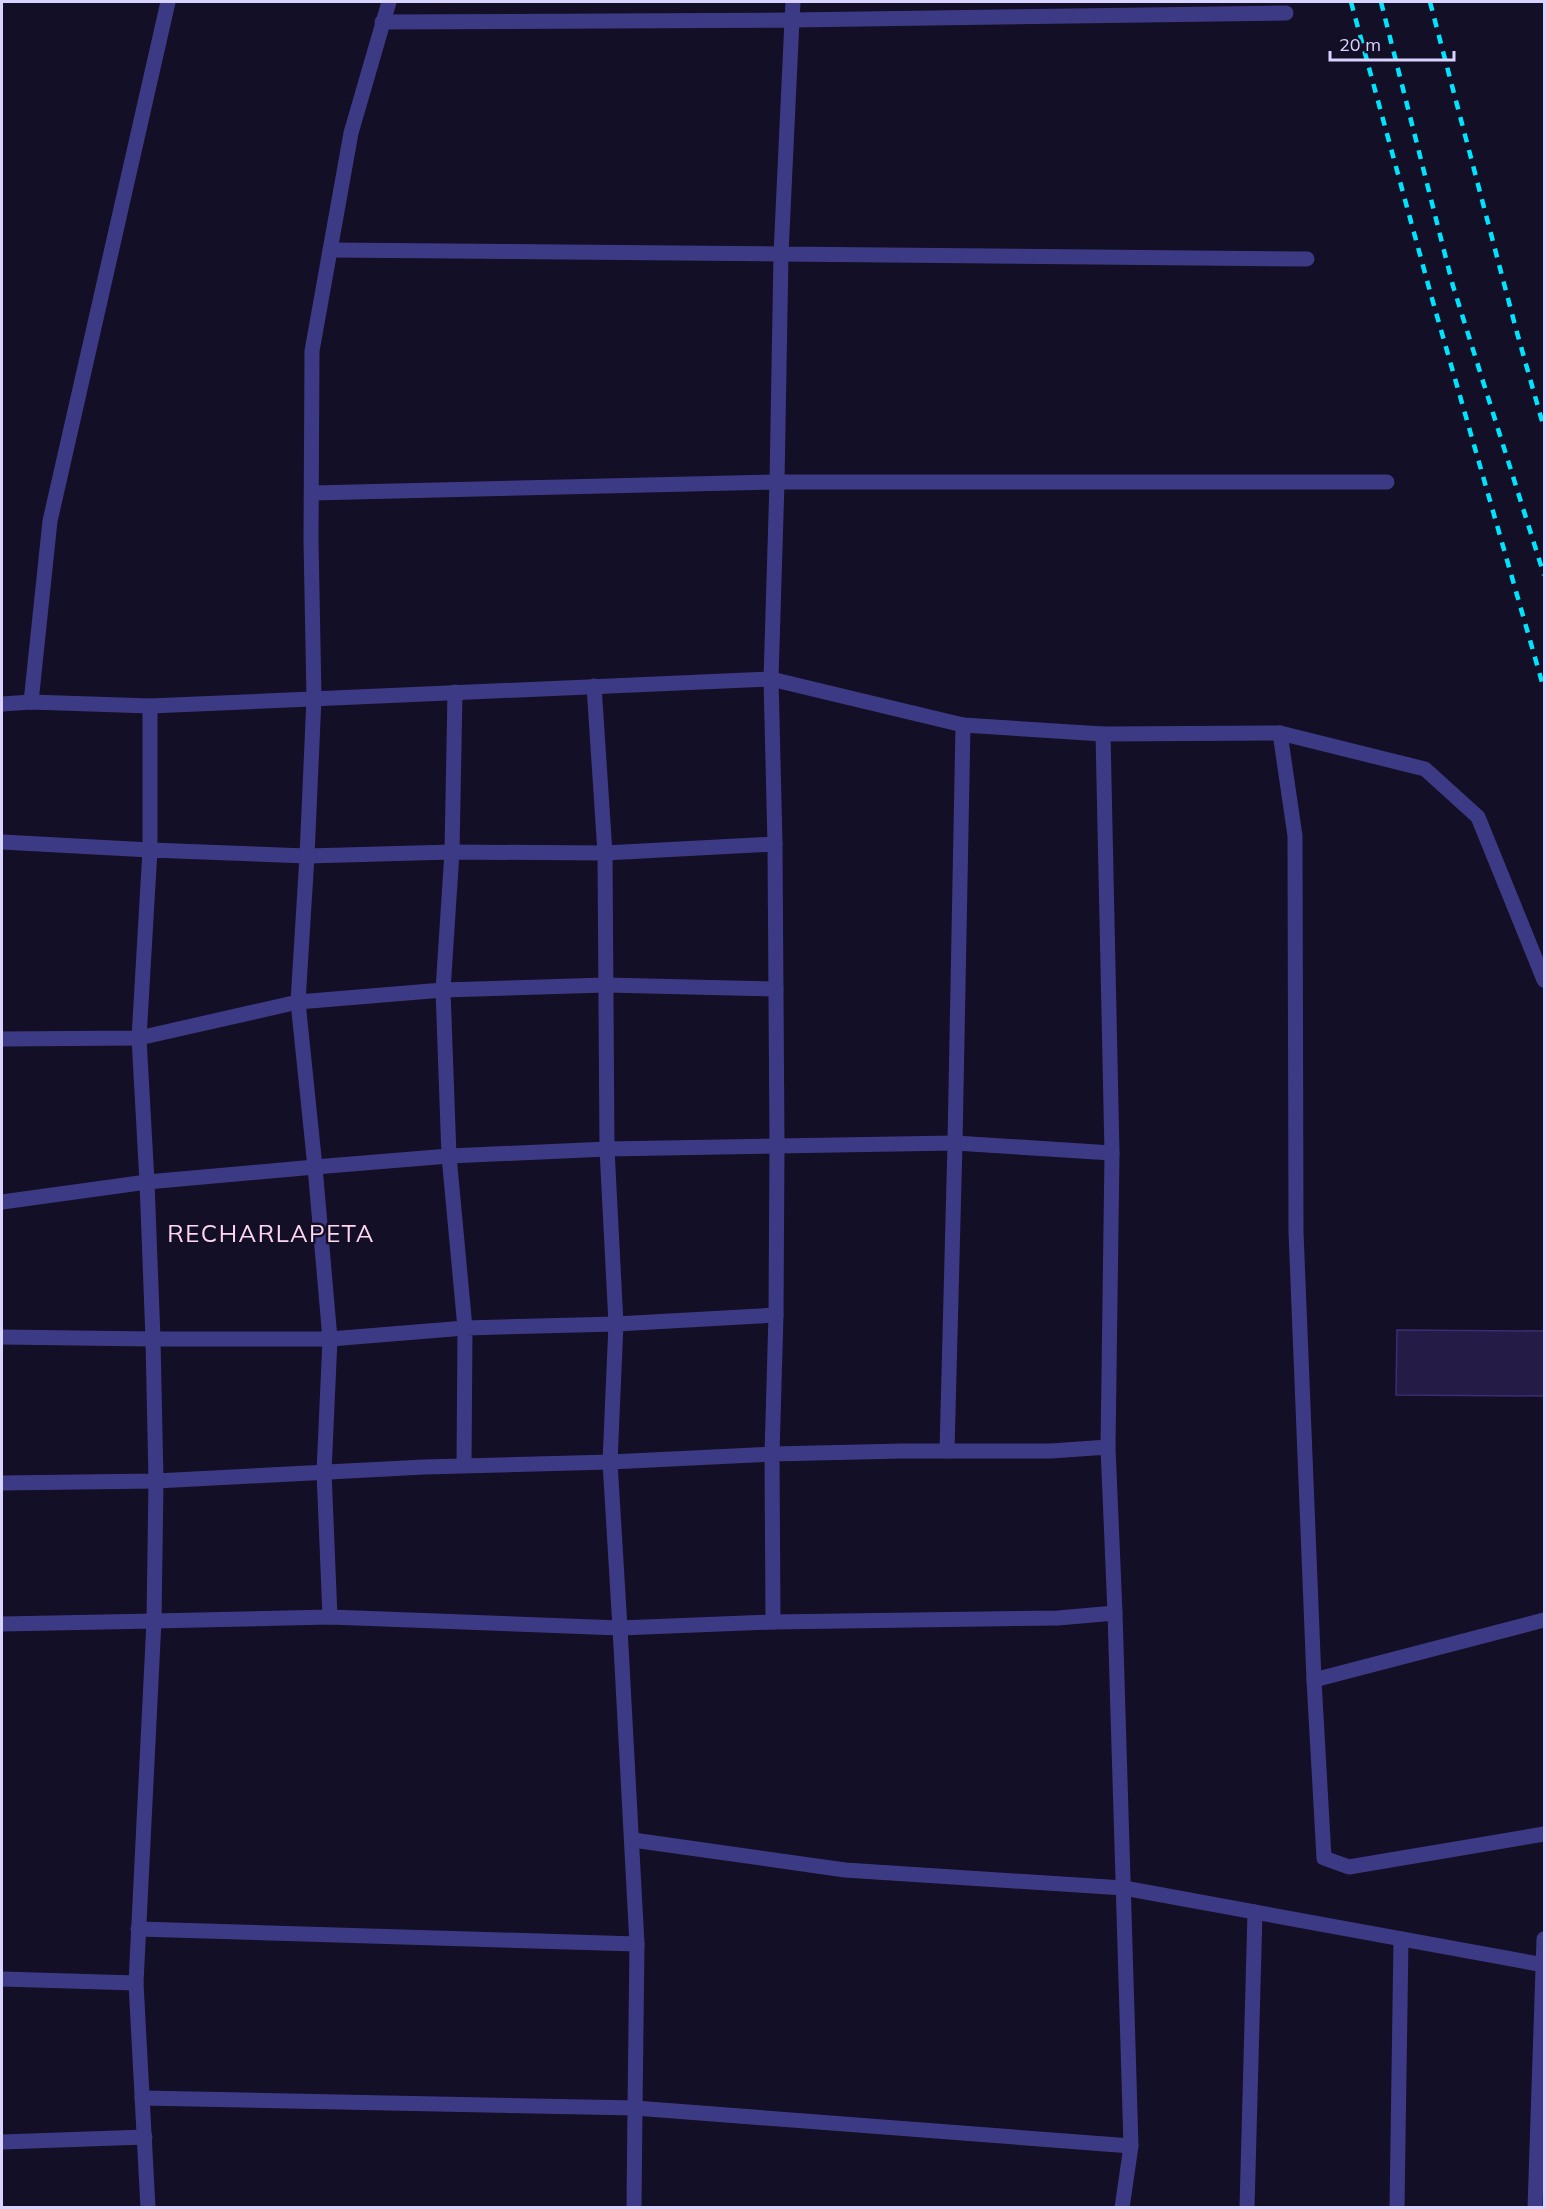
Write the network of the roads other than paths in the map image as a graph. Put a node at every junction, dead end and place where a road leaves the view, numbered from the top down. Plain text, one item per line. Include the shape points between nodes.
1 (168, 2) edge
2 (389, 2) edge
3 (793, 2) edge
4 (1286, 13) dead end
5 (792, 20) junction
6 (382, 22) junction
7 (330, 250) junction
8 (780, 254) junction
9 (1307, 259) dead end
10 (777, 482) junction
11 (1387, 482) dead end
12 (312, 493) junction
13 (771, 680) junction
14 (594, 686) junction
15 (455, 692) junction
16 (314, 698) junction
17 (31, 702) junction
18 (2, 704) edge
19 (150, 706) junction
20 (963, 725) junction
21 (1281, 733) junction
22 (1103, 734) junction
23 (2, 842) edge
24 (775, 844) junction
25 (150, 850) junction
26 (452, 852) junction
27 (604, 853) junction
28 (307, 856) junction
29 (1545, 980) edge
30 (606, 985) junction
31 (776, 989) junction
32 (443, 990) junction
33 (298, 1002) junction
34 (139, 1038) junction
35 (2, 1039) edge
36 (955, 1143) junction
37 (777, 1146) junction
38 (607, 1149) junction
39 (1112, 1153) junction
40 (449, 1156) junction
41 (315, 1167) junction
42 (147, 1182) junction
43 (2, 1202) edge
44 (776, 1315) junction
45 (616, 1324) junction
46 (465, 1328) junction
47 (2, 1337) edge
48 (153, 1339) junction
49 (330, 1339) junction
50 (1108, 1447) junction
51 (946, 1451) junction
52 (772, 1454) junction
53 (610, 1462) junction
54 (464, 1466) junction
55 (324, 1472) junction
56 (156, 1481) junction
57 (2, 1484) edge
58 (1115, 1613) junction
59 (330, 1617) junction
60 (1545, 1620) edge
61 (154, 1622) junction
62 (773, 1622) junction
63 (2, 1624) edge
64 (620, 1628) junction
65 (1314, 1680) junction
66 (1545, 1834) edge
67 (633, 1840) junction
68 (1124, 1888) junction
69 (1256, 1911) junction
70 (138, 1929) junction
71 (1401, 1939) junction
72 (1545, 1939) edge
73 (637, 1944) junction
74 (1544, 1964) edge
75 (2, 1979) edge
76 (136, 1983) junction
77 (142, 2098) junction
78 (635, 2108) junction
79 (145, 2137) junction
80 (2, 2142) edge
81 (1131, 2146) junction
82 (148, 2208) edge
83 (634, 2208) edge
84 (1122, 2208) edge
85 (1247, 2208) edge
86 (1397, 2208) edge
87 (1535, 2208) edge

1 - 17 street via 50,521
2 - 6 street
3 - 5 street
4 - 5 street
5 - 6 street
5 - 8 street
6 - 7 street via 351,133
7 - 8 street
7 - 12 street via 312,351
8 - 9 street
8 - 10 street
10 - 11 street
10 - 12 street
10 - 13 street
12 - 16 street
13 - 14 street
13 - 20 street
13 - 24 street
14 - 15 street
14 - 27 street
15 - 16 street
15 - 26 street
16 - 19 street
16 - 28 street
17 - 18 street
17 - 19 street
19 - 25 street
20 - 22 street
20 - 36 street
21 - 22 street
21 - 29 street via 1425,769 1478,817
21 - 65 street via 1295,836 1296,1232
22 - 39 street
23 - 25 street
24 - 27 street
24 - 31 street
25 - 28 street
25 - 34 street
26 - 27 street
26 - 28 street
26 - 32 street
27 - 30 street
28 - 33 street
30 - 31 street
30 - 32 street
30 - 38 street
31 - 37 street
32 - 33 street
32 - 40 street
33 - 34 street
33 - 41 street
34 - 35 street
34 - 42 street
36 - 37 street
36 - 39 street
36 - 51 street
37 - 38 street
37 - 44 street
38 - 40 street
38 - 45 street
39 - 50 street
40 - 41 street
40 - 46 street
41 - 42 street
41 - 49 street
42 - 43 street
42 - 48 street
44 - 45 street
44 - 52 street
45 - 46 street
45 - 53 street
46 - 49 street
46 - 54 street
47 - 48 street
48 - 49 street
48 - 56 street
49 - 55 street
50 - 51 street
50 - 58 street
51 - 52 street
52 - 53 street
52 - 62 street
53 - 54 street
53 - 64 street
54 - 55 street
55 - 56 street
55 - 59 street
56 - 57 street
56 - 61 street
58 - 62 street via 1058,1618
58 - 68 street
59 - 61 street
59 - 64 street
60 - 65 street
61 - 63 street
61 - 70 street
62 - 64 street
64 - 67 street
65 - 66 street via 1324,1858 1348,1867
67 - 68 street via 845,1870
67 - 73 street
68 - 69 street
68 - 81 street
69 - 71 street
69 - 85 street
70 - 73 street
70 - 76 street
71 - 74 street
71 - 86 street
72 - 74 street
73 - 78 street
74 - 87 street
75 - 76 street
76 - 77 street
77 - 78 street
77 - 79 street
78 - 81 street
78 - 83 street
79 - 80 street
79 - 82 street
81 - 84 street

